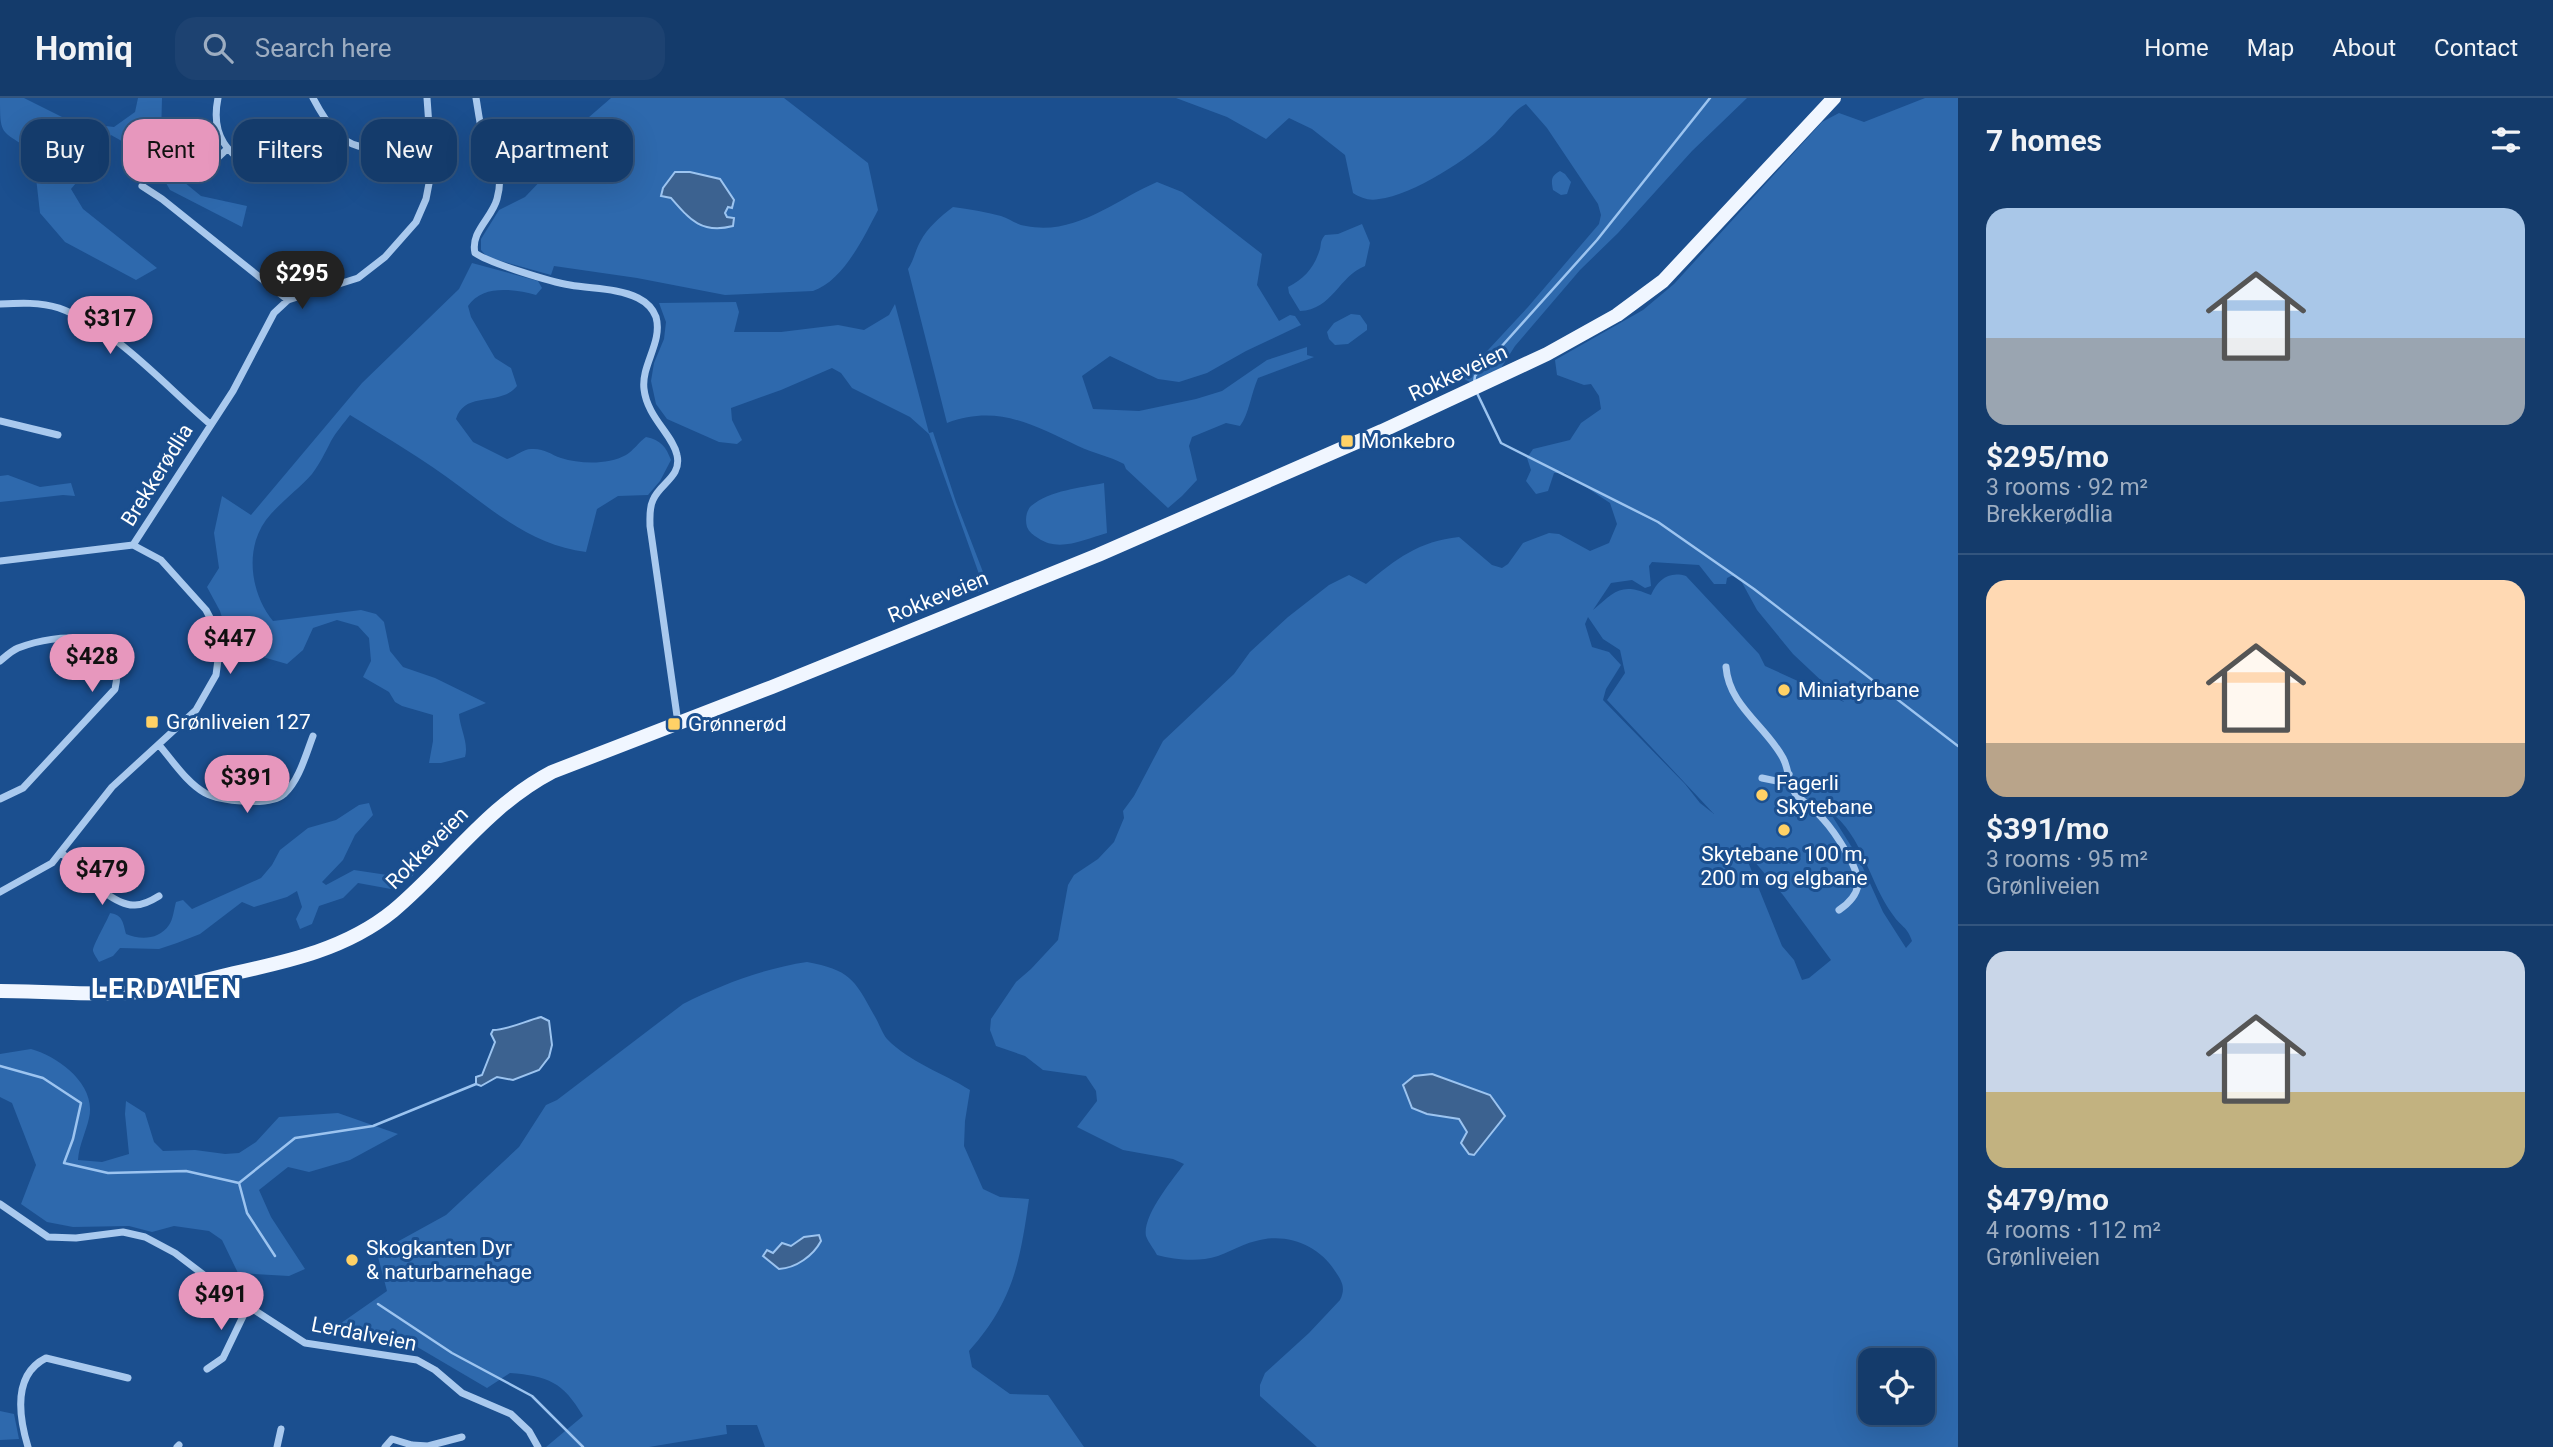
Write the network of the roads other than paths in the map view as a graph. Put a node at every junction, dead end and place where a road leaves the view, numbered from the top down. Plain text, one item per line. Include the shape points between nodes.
1 (218, 98) edge
2 (313, 98) edge
3 (427, 98) edge
4 (476, 98) edge
5 (1834, 98) edge
6 (430, 119) edge
7 (361, 147) edge
8 (227, 149) junction
9 (233, 154) edge
10 (219, 157) edge
11 (429, 182) edge
12 (142, 186) dead end
13 (288, 300) junction
14 (0, 304) edge
15 (0, 421) edge
16 (210, 424) junction
17 (58, 435) dead end
18 (133, 545) junction
19 (0, 561) edge
20 (0, 661) edge
21 (1726, 667) dead end
22 (678, 724) junction
23 (313, 736) dead end
24 (159, 745) junction
25 (1789, 774) junction
26 (1762, 778) dead end
27 (0, 799) edge
28 (62, 853) junction
29 (0, 892) edge
30 (159, 897) dead end
31 (1839, 910) dead end
32 (0, 991) edge
33 (0, 1204) edge
34 (248, 1306) junction
35 (207, 1369) dead end
36 (128, 1378) dead end
37 (281, 1429) dead end
38 (462, 1437) dead end
39 (28, 1447) edge
40 (277, 1447) edge
41 (385, 1447) edge
42 (538, 1447) edge

1 - 8 street via 215,121
2 - 7 street via 334,131
3 - 6 street
4 - 22 street via 500,180 497,201 474,239 475,253 568,285 636,297 655,315 657,337 644,388 648,406 677,455 677,471 653,497 650,526
5 - 22 main road, Rokkeveien via 1686,258 1649,293 1598,327 1477,388 1098,555
8 - 9 street
8 - 10 street
11 - 13 street via 415,222 384,257 358,278
12 - 13 street
13 - 16 street, Brekkerødlia via 274,313
14 - 16 street, Brekkerødlia via 32,303 74,315 106,335
15 - 17 street
16 - 18 street, Brekkerødlia
18 - 19 street
18 - 24 street via 161,561 185,586 211,619 219,639 216,675 195,710
20 - 27 street via 15,649 37,643 94,640 116,660 119,674 115,689 51,759 23,788
21 - 25 street via 1737,699 1777,748
22 - 32 main road, Rokkeveien via 552,772 518,791 394,909 364,932 327,948 259,968 142,991
23 - 24 street via 284,795 256,802 206,794
24 - 28 street via 112,787
25 - 26 street via 1781,782
25 - 31 street via 1792,789 1830,827 1857,876 1854,898
28 - 29 street
28 - 30 street via 109,895 130,906
33 - 34 street, Lerdalveien via 48,1237 123,1232 145,1237
34 - 35 street via 223,1358
34 - 42 street, Lerdalveien via 305,1343 417,1360 462,1393 511,1414
36 - 39 street via 46,1358 37,1363 19,1404
37 - 40 street
38 - 41 street via 428,1446 392,1439

